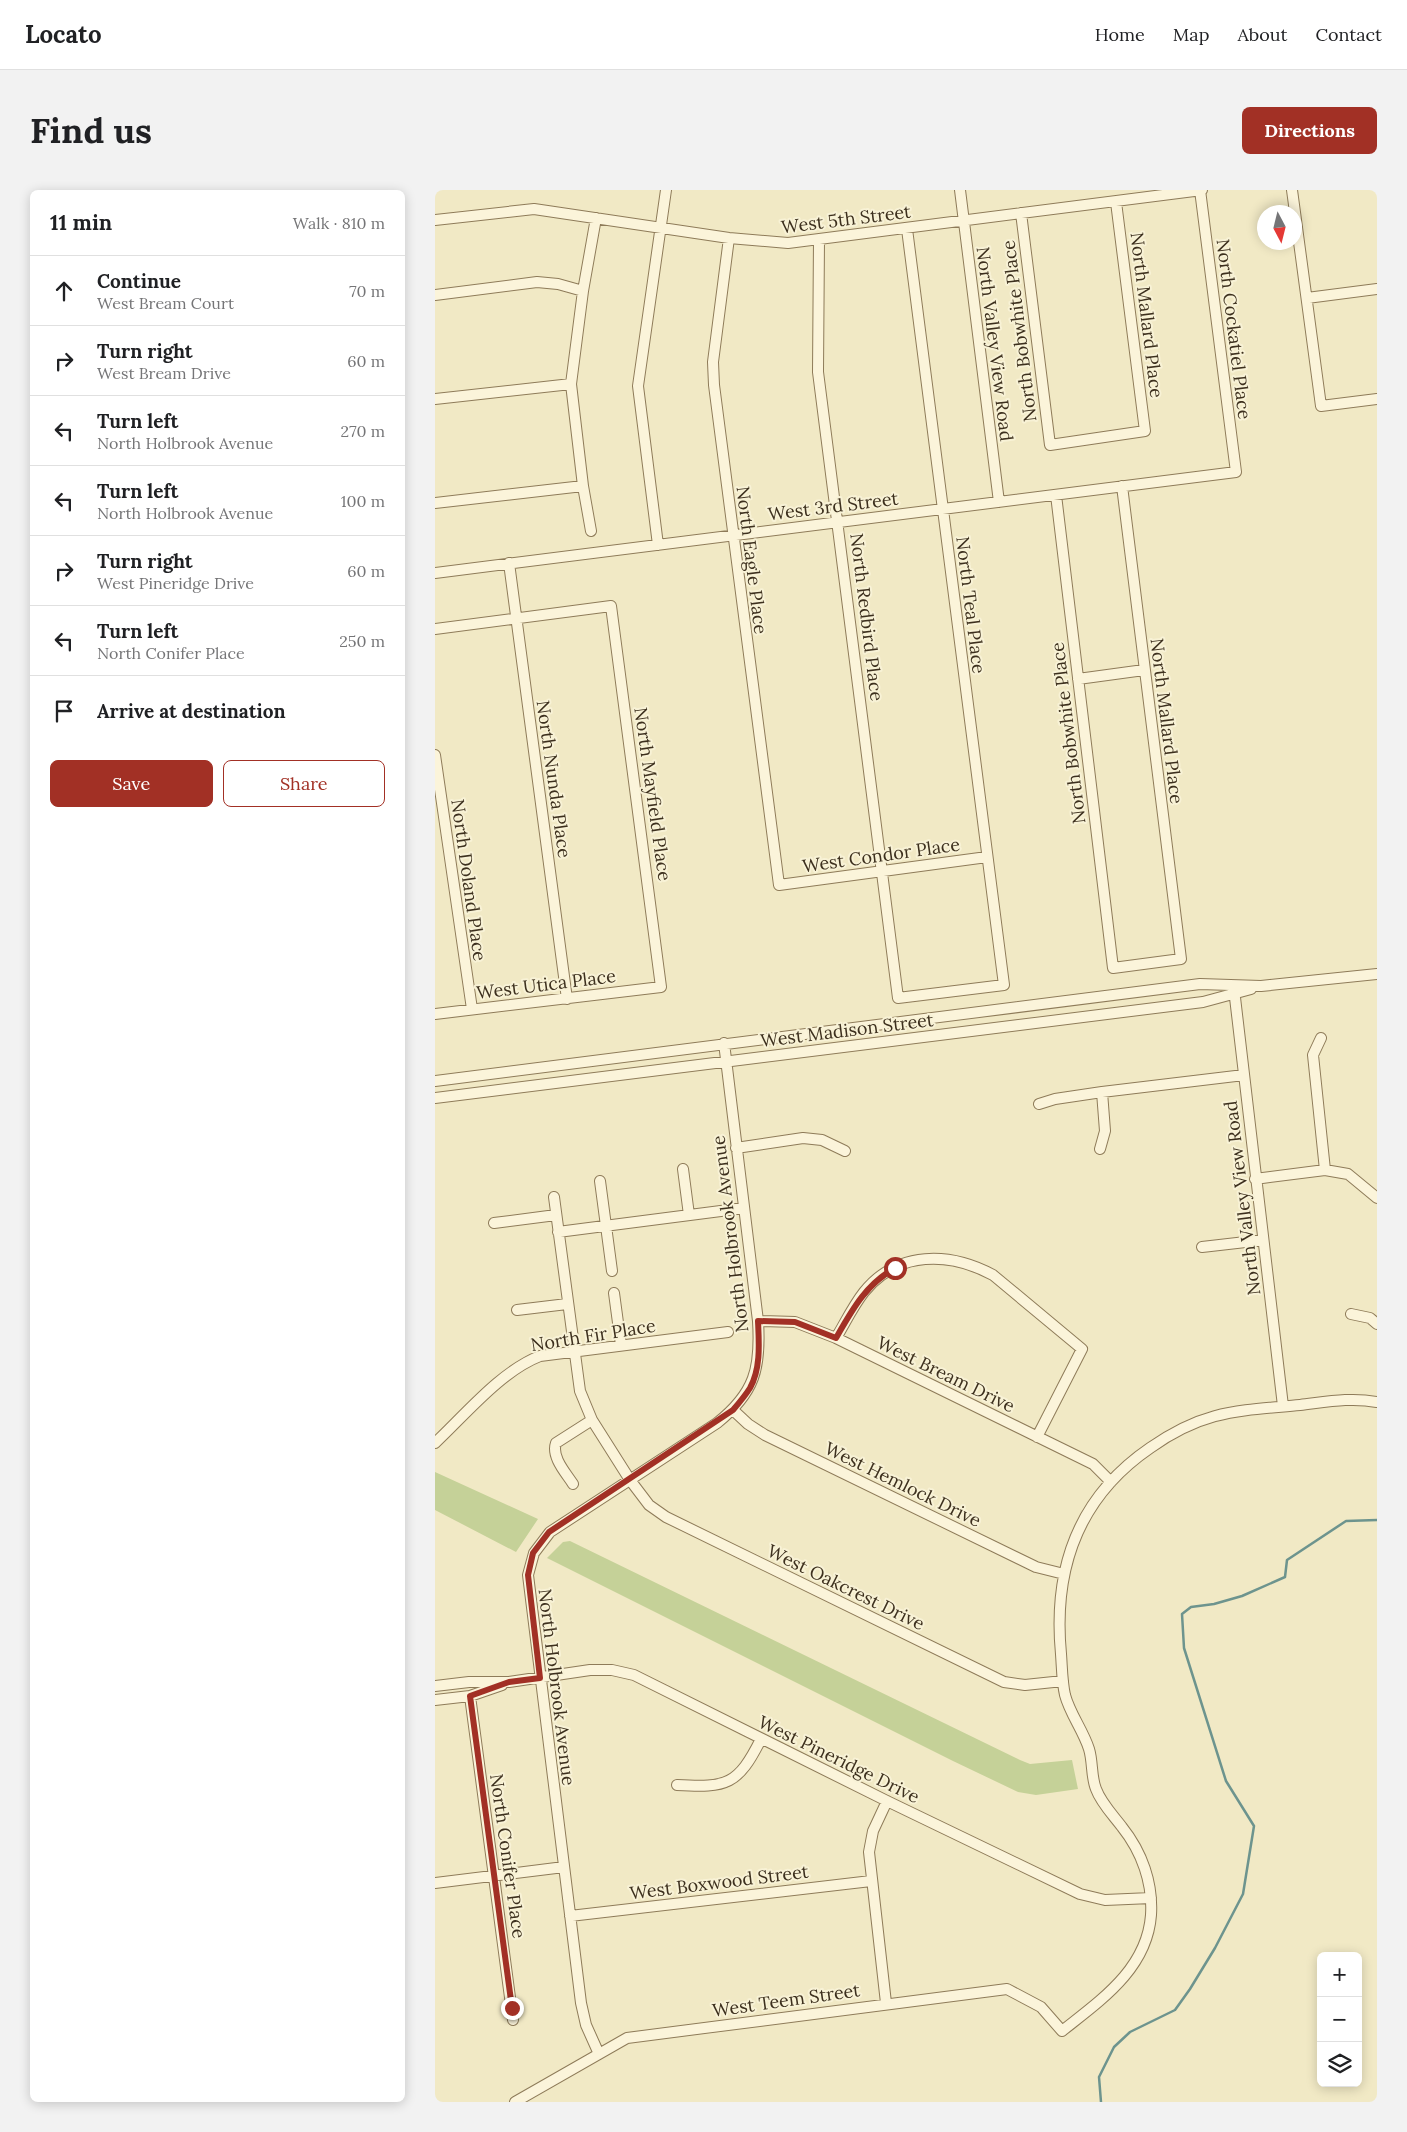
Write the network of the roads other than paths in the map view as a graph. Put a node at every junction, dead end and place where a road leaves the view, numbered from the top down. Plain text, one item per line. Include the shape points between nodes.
1 (666, 190) edge
2 (960, 190) edge
3 (1201, 190) edge
4 (1292, 190) edge
5 (1116, 202) junction
6 (1021, 212) junction
7 (595, 218) junction
8 (435, 220) edge
9 (964, 220) junction
10 (661, 228) junction
11 (907, 228) junction
12 (729, 238) junction
13 (819, 240) junction
14 (1377, 289) edge
15 (583, 291) junction
16 (435, 295) edge
17 (1307, 298) junction
18 (571, 384) junction
19 (1377, 399) edge
20 (435, 400) edge
21 (1049, 445) joint
22 (1236, 472) joint
23 (583, 486) junction
24 (1122, 486) junction
25 (1056, 495) junction
26 (999, 502) junction
27 (435, 503) edge
28 (943, 509) junction
29 (838, 522) junction
30 (591, 531) dead end
31 (733, 535) junction
32 (658, 545) junction
33 (509, 563) junction
34 (435, 573) edge
35 (517, 618) junction
36 (435, 629) edge
37 (1144, 670) junction
38 (1078, 679) junction
39 (435, 755) edge
40 (987, 857) junction
41 (882, 872) junction
42 (779, 885) joint
43 (1113, 968) joint
44 (1377, 974) edge
45 (661, 987) joint
46 (1234, 989) junction
47 (898, 998) joint
48 (567, 999) junction
49 (471, 1009) junction
50 (435, 1014) edge
51 (1321, 1038) dead end
52 (724, 1043) junction
53 (726, 1062) junction
54 (1243, 1075) junction
55 (435, 1081) edge
56 (1102, 1092) junction
57 (435, 1098) edge
58 (1039, 1104) dead end
59 (736, 1148) junction
60 (1100, 1149) dead end
61 (845, 1151) dead end
62 (683, 1169) dead end
63 (1325, 1170) junction
64 (1255, 1179) junction
65 (600, 1181) dead end
66 (554, 1198) dead end
67 (1377, 1198) edge
68 (744, 1208) junction
69 (556, 1215) junction
70 (689, 1215) junction
71 (495, 1223) dead end
72 (606, 1226) junction
73 (558, 1232) junction
74 (1263, 1240) junction
75 (1203, 1247) dead end
76 (612, 1271) dead end
77 (614, 1293) dead end
78 (567, 1304) junction
79 (517, 1310) dead end
80 (1351, 1314) dead end
81 (758, 1321) junction
82 (1377, 1324) edge
83 (728, 1332) dead end
84 (836, 1338) junction
85 (621, 1345) junction
86 (573, 1351) junction
87 (1377, 1402) edge
88 (1283, 1406) junction
89 (733, 1410) junction
90 (592, 1420) junction
91 (1037, 1436) junction
92 (435, 1444) edge
93 (630, 1480) junction
94 (1111, 1482) junction
95 (573, 1484) dead end
96 (1064, 1574) junction
97 (540, 1678) junction
98 (1063, 1681) junction
99 (509, 1682) junction
100 (435, 1686) edge
101 (470, 1696) junction
102 (435, 1700) edge
103 (761, 1739) junction
104 (677, 1784) dead end
105 (887, 1802) junction
106 (564, 1867) junction
107 (494, 1876) junction
108 (871, 1881) junction
109 (435, 1883) edge
110 (1151, 1898) junction
111 (570, 1916) junction
112 (886, 2003) junction
113 (513, 2020) dead end
114 (599, 2054) junction
115 (515, 2102) edge

1 - 10 street
2 - 9 street, North Valley View Road
3 - 5 street, West 5th Street
3 - 22 street, North Cockatiel Place
4 - 17 street
5 - 6 street, West 5th Street
5 - 21 street, North Mallard Place via 1145,431
6 - 9 street, West 5th Street
6 - 21 street, North Bobwhite Place
7 - 8 street, West 5th Street via 534,209
7 - 10 street, West 5th Street
7 - 15 street
9 - 11 street, West 5th Street
9 - 26 street, North Valley View Road
10 - 12 street, West 5th Street
10 - 32 street via 638,386
11 - 13 street, West 5th Street
11 - 28 street, North Teal Place
12 - 13 street, West 5th Street via 778,244
12 - 31 street, North Eagle Place via 713,362
13 - 29 street, North Redbird Place via 817,359
14 - 17 street
15 - 16 street via 537,282
15 - 18 street
17 - 19 street via 1321,406
18 - 20 street
18 - 23 street
22 - 24 street, West 3rd Street
23 - 27 street
23 - 30 street
24 - 25 street, West 3rd Street
24 - 37 street, North Mallard Place
25 - 26 street, West 3rd Street
25 - 38 street, North Bobwhite Place
26 - 28 street, West 3rd Street
28 - 29 street, West 3rd Street
28 - 40 street, North Teal Place
29 - 31 street, West 3rd Street
29 - 41 street, North Redbird Place
31 - 32 street, West 3rd Street
31 - 42 street, North Eagle Place
32 - 33 street, West 3rd Street
33 - 34 street, West 3rd Street
33 - 35 street, North Nunda Place
35 - 36 street
35 - 45 street, North Mayfield Place via 611,606
35 - 48 street, North Nunda Place
37 - 38 street
37 - 43 street, North Mallard Place via 1181,959
38 - 43 street, North Bobwhite Place
39 - 49 street, North Doland Place
40 - 41 street, West Condor Place
40 - 47 street, North Teal Place via 1004,985
41 - 42 street, West Condor Place
41 - 47 street, North Redbird Place
44 - 46 street, West Madison Street
45 - 48 street, West Utica Place
46 - 52 street, West Madison Street via 1200,984
46 - 53 street, West Madison Street via 1203,1002
46 - 54 street, North Valley View Road
48 - 49 street, West Utica Place
49 - 50 street, West Utica Place
51 - 63 street via 1313,1055
52 - 53 street, North Holbrook Avenue
52 - 55 street, West Madison Street
53 - 57 street, West Madison Street
53 - 59 street, North Holbrook Avenue
54 - 56 street
54 - 64 street, North Valley View Road
56 - 58 street
56 - 60 street via 1105,1131
59 - 61 street via 803,1138 822,1140
59 - 68 street, North Holbrook Avenue
62 - 70 street
63 - 64 street
63 - 67 street via 1348,1174
64 - 74 street, North Valley View Road
65 - 72 street
66 - 69 street, West Oakcrest Drive
68 - 70 street
68 - 81 street, North Holbrook Avenue
69 - 71 street
69 - 73 street, West Oakcrest Drive
70 - 72 street
72 - 73 street
72 - 76 street
73 - 78 street, West Oakcrest Drive
74 - 75 street
74 - 88 street, North Valley View Road
77 - 85 street
78 - 79 street
78 - 86 street, West Oakcrest Drive
80 - 82 street via 1369,1318
81 - 84 street, West Bream Drive via 795,1322
81 - 89 street, North Holbrook Avenue via 756,1370 750,1387
83 - 85 street, North Fir Place
84 - 91 street, West Bream Drive
84 - 91 street via 864,1292 895,1268 939,1258 981,1269 1082,1349
85 - 86 street, North Fir Place
86 - 90 street, West Oakcrest Drive via 580,1391
86 - 92 street, North Fir Place via 539,1356 519,1365
87 - 88 street via 1361,1399
88 - 94 street via 1222,1413 1183,1427 1139,1455
89 - 93 street, North Holbrook Avenue
89 - 96 street, West Hemlock Drive via 765,1434 1035,1567
90 - 93 street, West Oakcrest Drive
90 - 95 street via 555,1446 555,1455
91 - 94 street, West Bream Drive via 1093,1464
93 - 97 street, North Holbrook Avenue via 549,1532 533,1553 528,1582
93 - 98 street, West Oakcrest Drive via 649,1505 666,1517 999,1680 1018,1685
94 - 96 street via 1079,1528
96 - 98 street via 1059,1599
97 - 99 street, West Pineridge Drive
97 - 103 street, West Pineridge Drive via 602,1670 634,1676
97 - 106 street, North Holbrook Avenue
98 - 110 street via 1067,1700 1089,1749 1095,1789 1135,1846 1147,1875
99 - 100 street, West Pineridge Drive
99 - 101 street, West Pineridge Drive
101 - 102 street, West Pineridge Drive
101 - 107 street, North Conifer Place
103 - 104 street via 749,1764 732,1779 709,1787
103 - 105 street, West Pineridge Drive
105 - 108 street via 870,1845
105 - 110 street, West Pineridge Drive via 1086,1896 1110,1900
106 - 107 street
106 - 111 street, North Holbrook Avenue
107 - 109 street
107 - 113 street, North Conifer Place
108 - 111 street, West Boxwood Street
108 - 112 street
110 - 112 street, West Teem Street via 1149,1928 1131,1968 1116,1988 1062,2031 1041,2006 1007,1989
111 - 114 street, North Holbrook Avenue via 581,2003 586,2025
112 - 114 street, West Teem Street via 627,2038
114 - 115 street, West Teem Street

